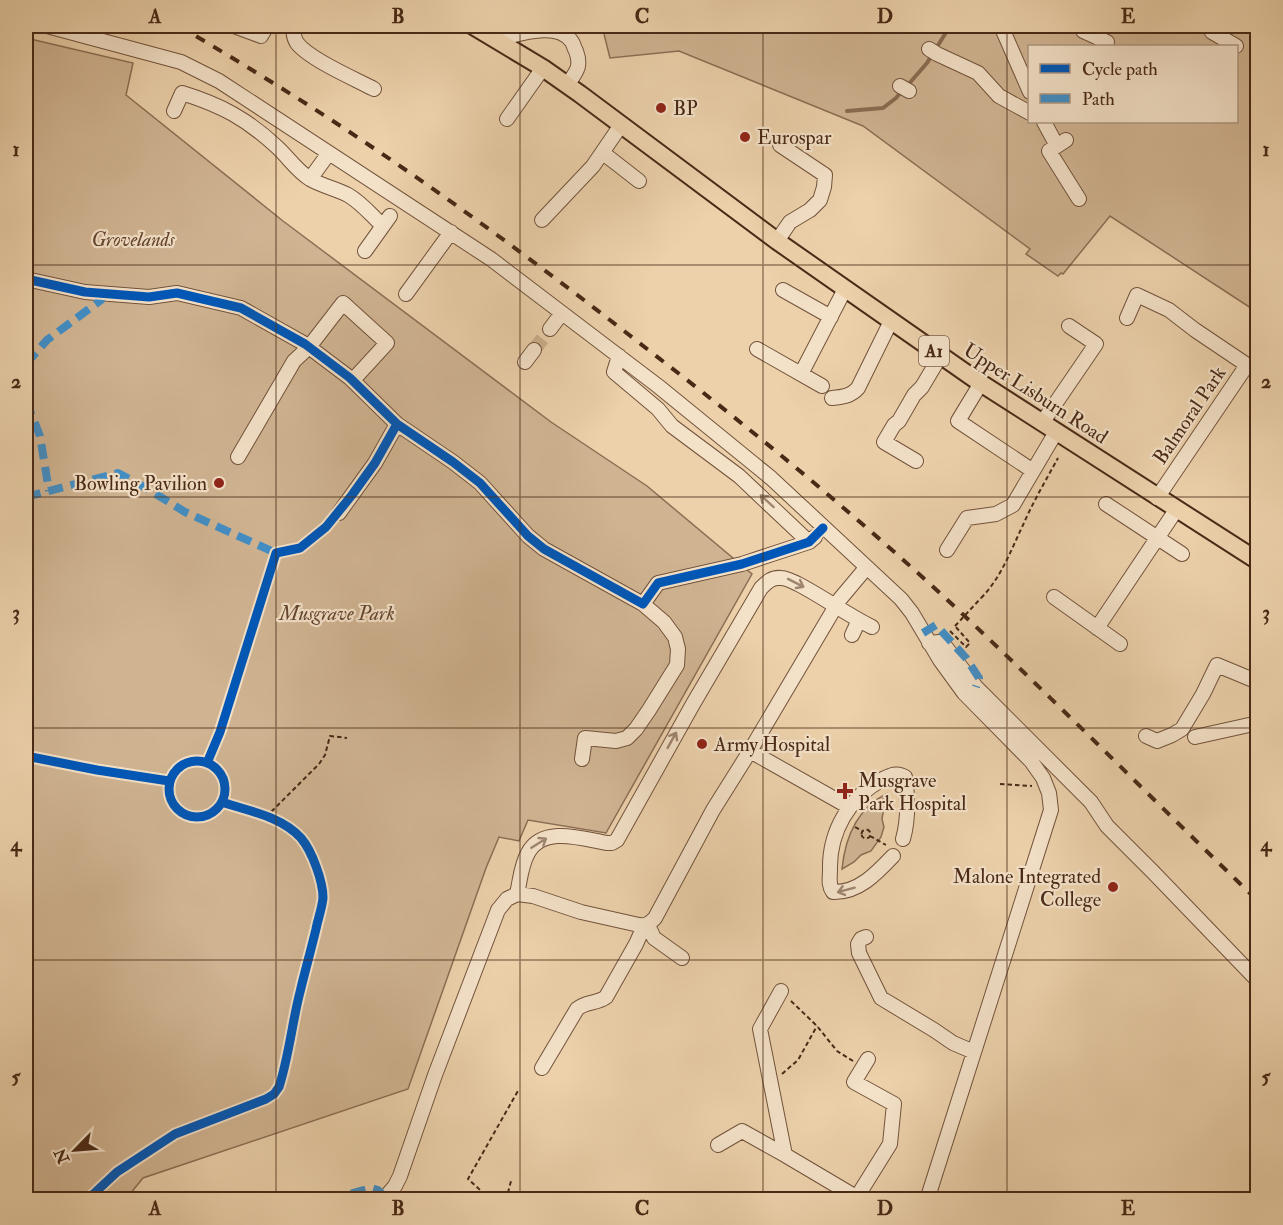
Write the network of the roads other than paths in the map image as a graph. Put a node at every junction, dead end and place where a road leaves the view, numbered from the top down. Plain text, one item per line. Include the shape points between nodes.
1 (47, 26) edge
2 (234, 26) edge
3 (267, 26) edge
4 (294, 26) edge
5 (473, 26) edge
6 (1000, 26) edge
7 (1080, 26) edge
8 (1209, 26) edge
9 (497, 39) junction
10 (1107, 42) dead end
11 (1233, 45) edge
12 (933, 52) dead end
13 (543, 68) junction
14 (567, 85) junction
15 (375, 89) dead end
16 (1028, 90) edge
17 (174, 111) dead end
18 (1028, 112) edge
19 (507, 119) dead end
20 (1045, 123) edge
21 (621, 125) junction
22 (780, 145) dead end
23 (329, 153) junction
24 (603, 153) junction
25 (310, 179) junction
26 (639, 181) dead end
27 (1079, 199) dead end
28 (542, 220) dead end
29 (451, 232) junction
30 (777, 241) junction
31 (365, 250) dead end
32 (26, 279) edge
33 (845, 289) junction
34 (783, 290) dead end
35 (406, 294) dead end
36 (562, 313) junction
37 (831, 316) junction
38 (1127, 318) dead end
39 (891, 321) junction
40 (1069, 326) dead end
41 (550, 329) tunnel mouth
42 (309, 347) junction
43 (757, 349) dead end
44 (534, 350) tunnel mouth
45 (941, 355) junction
46 (619, 356) junction
47 (525, 362) dead end
48 (1252, 368) edge
49 (801, 374) junction
50 (353, 380) junction
51 (981, 383) junction
52 (822, 386) dead end
53 (832, 398) dead end
54 (1042, 423) junction
55 (398, 424) junction
56 (1062, 436) junction
57 (238, 457) dead end
58 (916, 461) dead end
59 (1033, 471) junction
60 (1157, 498) junction
61 (1106, 504) dead end
62 (1176, 510) junction
63 (339, 513) dead end
64 (823, 528) junction
65 (1157, 538) junction
66 (809, 542) junction
67 (947, 550) dead end
68 (1182, 554) dead end
69 (1257, 561) edge
70 (866, 568) junction
71 (1054, 597) dead end
72 (643, 604) junction
73 (836, 605) junction
74 (859, 620) junction
75 (872, 627) dead end
76 (1097, 628) junction
77 (852, 635) dead end
78 (929, 643) junction
79 (1120, 644) dead end
80 (1257, 682) edge
81 (1257, 723) edge
82 (1146, 736) dead end
83 (1195, 737) dead end
84 (750, 751) junction
85 (582, 759) dead end
86 (849, 807) junction
87 (903, 839) dead end
88 (890, 851) road end
89 (517, 894) junction
90 (646, 925) junction
91 (866, 936) dead end
92 (682, 958) dead end
93 (1257, 981) edge
94 (782, 991) road end
95 (974, 1052) junction
96 (866, 1063) road end
97 (542, 1068) dead end
98 (718, 1145) dead end
99 (785, 1155) junction
100 (859, 1198) edge
101 (383, 1200) edge
102 (927, 1200) edge

1 - 23 street via 181,62 219,81
2 - 3 street via 261,36
4 - 15 street via 293,36 304,51
5 - 9 main road, A1
6 - 16 street
7 - 10 street
8 - 11 street
9 - 13 main road, A1
9 - 14 street via 544,29 572,40 578,69
12 - 18 street via 978,73 999,96
13 - 14 main road, A1
13 - 19 street
14 - 21 main road, A1
17 - 25 street via 182,93 232,113 261,133
20 - 27 street via 1061,143 1049,151
21 - 24 street
21 - 30 main road, Upper Lisburn Road / A1
22 - 30 street via 825,175 820,200 790,222
23 - 25 street
23 - 29 street
24 - 26 street
24 - 28 street
25 - 31 street via 349,196 386,221
29 - 35 street
29 - 36 street
30 - 33 main road, Upper Lisburn Road / A1
32 - 42 street via 85,292 149,297 177,293 241,308
33 - 37 street
33 - 39 main road, Upper Lisburn Road / A1
34 - 37 street
36 - 41 street
36 - 46 street
37 - 49 street
38 - 48 street, Balmoral Park via 1137,295 1168,310
39 - 45 main road, Upper Lisburn Road / A1
39 - 53 street via 858,388 847,396
40 - 54 street via 1096,344
42 - 50 street
42 - 50 street via 343,303 387,343
42 - 57 street via 294,361
43 - 49 street
44 - 47 street
45 - 51 main road, Upper Lisburn Road / A1
45 - 58 street via 884,442
46 - 64 street via 771,478
66 -> 46 street via 739,476 672,426 614,372
48 - 60 street, Balmoral Park
49 - 52 street
50 - 55 street
51 - 54 main road, Upper Lisburn Road / A1
51 - 59 street via 958,422
54 - 56 main road, Upper Lisburn Road / A1
55 - 63 street
55 - 72 street via 480,483 544,549
56 - 59 street
56 - 60 main road, Upper Lisburn Road / A1
59 - 67 street via 1013,505 996,514 967,518
60 - 62 main road, Upper Lisburn Road / A1
61 - 65 street
62 - 65 street
62 - 69 main road, Upper Lisburn Road / A1
64 - 66 street
64 - 70 street
65 - 68 street
65 - 76 street
66 - 72 street via 742,564 658,584
70 - 73 street
70 - 78 street via 901,599
71 - 76 street
72 - 85 street via 675,637 677,665 627,738 585,738
73 - 74 street
73 - 84 street
89 -> 73 street via 526,857 534,844 565,836 607,843 616,840 761,588 773,578 784,577
74 - 75 street
74 - 77 street
76 - 79 street
78 - 93 street via 945,646 976,687
78 - 95 street via 964,693 1031,761 1043,778 1051,810
80 - 82 street via 1217,665 1182,729 1157,741
81 - 83 street
84 - 86 street
84 - 90 street via 655,918
86 - 87 street via 877,782 900,774 907,790
88 -> 86 street via 869,879 853,889 833,892 830,855
89 - 90 street
89 - 101 street via 498,910 400,1176
90 - 92 street via 654,938
90 - 97 street via 606,997 577,1009
91 - 95 street via 858,944 859,953 881,998 934,1030 961,1039
94 - 99 street via 760,1029
95 - 102 street
96 - 100 street via 855,1082 894,1104 890,1144
98 - 99 street via 742,1131
99 - 100 street

